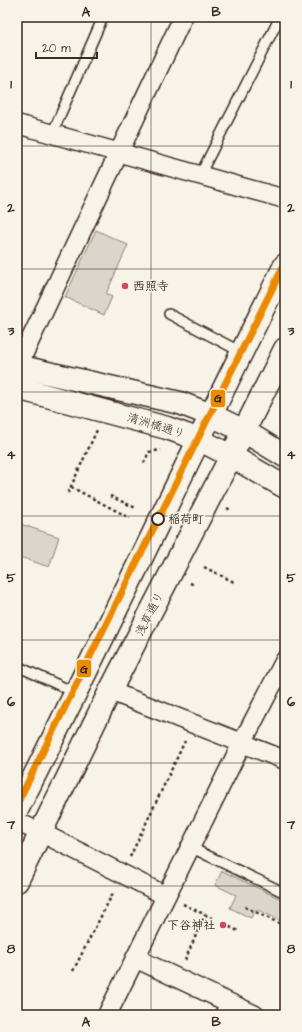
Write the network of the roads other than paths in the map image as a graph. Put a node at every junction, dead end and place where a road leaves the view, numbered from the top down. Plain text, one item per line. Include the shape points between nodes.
1 (103, 17) edge
2 (183, 17) edge
3 (280, 17) edge
4 (17, 124) edge
5 (52, 134) junction
6 (119, 153) junction
7 (200, 175) junction
8 (285, 199) edge
9 (285, 265) edge
10 (169, 314) dead end
11 (285, 349) edge
12 (241, 352) junction
13 (17, 366) edge
14 (17, 388) edge
15 (211, 415) junction
16 (244, 431) junction
17 (200, 440) junction
18 (231, 456) junction
19 (285, 456) edge
20 (285, 487) edge
21 (285, 660) edge
22 (17, 666) edge
23 (110, 691) junction
24 (76, 693) junction
25 (242, 744) junction
26 (285, 760) edge
27 (17, 810) edge
28 (17, 822) edge
29 (42, 833) junction
30 (190, 848) junction
31 (17, 881) edge
32 (284, 890) edge
33 (166, 896) junction
34 (135, 958) junction
35 (222, 1008) edge
36 (107, 1015) edge
37 (255, 1015) edge

1 - 5 lane
2 - 6 street
3 - 7 lane
4 - 5 street
5 - 6 street
6 - 7 street
6 - 13 street
7 - 8 street
9 - 12 main road
10 - 12 lane
11 - 16 main road, 浅草通り
12 - 15 main road
13 - 15 main road via 180,403
14 - 17 main road, 清洲橋通り via 168,428
15 - 16 main road
15 - 17 main road
16 - 18 main road, 浅草通り
16 - 19 main road
17 - 18 main road, 清洲橋通り
17 - 24 main road
18 - 20 main road, 清洲橋通り
18 - 23 main road, 浅草通り
21 - 25 street
22 - 24 lane
23 - 25 street
23 - 29 main road, 浅草通り
24 - 27 main road
25 - 26 street
25 - 30 street
28 - 29 street
29 - 31 main road, 浅草通り
29 - 33 street
30 - 32 lane
30 - 33 street
33 - 34 street
34 - 35 street via 176,978
34 - 36 street
35 - 37 street

